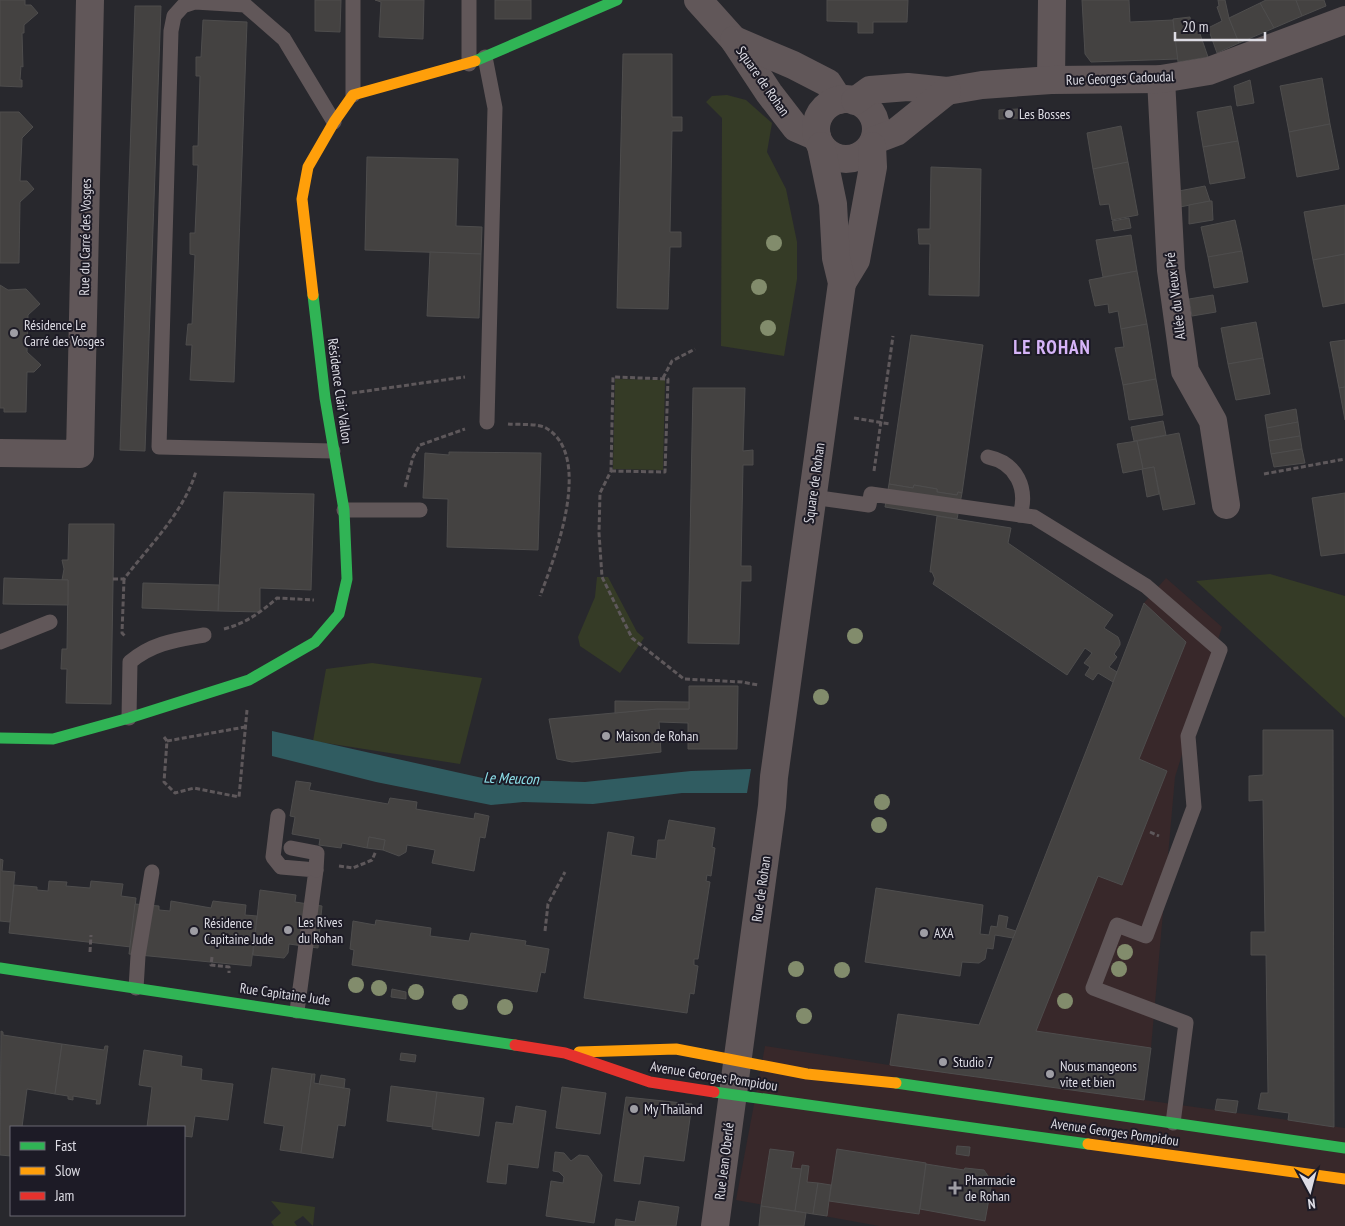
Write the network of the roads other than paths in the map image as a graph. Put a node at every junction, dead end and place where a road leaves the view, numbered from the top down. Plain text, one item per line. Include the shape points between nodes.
1 (90, 0) edge
2 (353, 0) edge
3 (470, 0) edge
4 (617, 0) edge
5 (698, 0) edge
6 (1052, 0) edge
7 (1345, 20) edge
8 (734, 40) junction
9 (486, 57) junction
10 (469, 64) junction
11 (1161, 79) junction
12 (1051, 80) junction
13 (947, 92) junction
14 (353, 95) junction
15 (847, 100) junction
16 (334, 122) junction
17 (819, 141) junction
18 (873, 143) junction
19 (842, 283) junction
20 (487, 422) road end
21 (333, 451) junction
22 (0, 453) edge
23 (988, 457) dead end
24 (812, 497) junction
25 (1226, 504) dead end
26 (344, 510) junction
27 (420, 510) dead end
28 (1020, 515) junction
29 (50, 622) dead end
30 (204, 635) road end
31 (0, 642) edge
32 (775, 685) joint
33 (129, 718) junction
34 (0, 738) edge
35 (278, 816) dead end
36 (291, 848) dead end
37 (316, 866) junction
38 (152, 872) dead end
39 (0, 968) edge
40 (136, 988) junction
41 (297, 1011) junction
42 (565, 1052) junction
43 (737, 1062) junction
44 (732, 1095) junction
45 (1173, 1123) junction
46 (1345, 1148) edge
47 (1345, 1179) edge
48 (715, 1226) edge

1 - 22 street, Rue du Carré des Vosges via 80,454
2 - 14 lane
3 - 10 lane
4 - 9 main road
5 - 8 street, Square de Rohan
6 - 12 street
7 - 11 street, Rue Georges Cadoudal via 1210,71
8 - 15 street, Square de Rohan via 828,83
8 - 17 street, Square de Rohan via 796,128
9 - 10 main road
9 - 20 lane via 495,108
10 - 14 main road
11 - 12 street, Rue Georges Cadoudal
11 - 25 street, Allée du Vieux Pré via 1171,270 1185,371 1213,421
12 - 13 street, Rue Georges Cadoudal via 982,85
13 - 15 street, Rue Georges Cadoudal via 908,87 870,90
13 - 18 street, Rue Georges Cadoudal via 896,132
14 - 16 main road, Résidence Clair Vallon
15 - 17 street via 823,111 816,128
15 - 18 street via 870,112 875,120
16 - 21 main road, Résidence Clair Vallon via 308,167 302,199
16 - 21 lane via 284,39 244,5 195,2 183,6 174,16 159,447
17 - 18 street via 832,155 846,160 865,153
17 - 19 street, Square de Rohan via 833,204 836,258
18 - 19 street, Square de Rohan via 873,167 856,260
19 - 24 street, Square de Rohan
21 - 26 main road, Résidence Clair Vallon
23 - 28 lane via 1004,463 1020,479 1023,493
24 - 28 lane via 869,505 871,494
24 - 32 street, Square de Rohan
26 - 27 lane
26 - 33 main road, Résidence Clair Vallon via 347,579 339,614 315,642 249,680
28 - 45 lane via 1034,518 1146,586 1220,650 1188,736 1194,807 1146,936 1117,925 1093,988 1186,1023
29 - 31 lane
30 - 33 lane via 161,643 143,651 130,662
32 - 43 street, Rue de Rohan via 772,806
33 - 34 main road, Résidence Clair Vallon via 54,739
35 - 37 lane via 273,857 281,867
36 - 37 lane via 317,853
37 - 41 lane
38 - 40 lane
39 - 40 main road, Rue Capitaine Jude
40 - 41 main road, Rue Capitaine Jude
41 - 42 main road, Rue Capitaine Jude
42 - 43 main road, Avenue Georges Pompidou via 658,1048
42 - 44 main road, Avenue Georges Pompidou via 650,1082
43 - 44 street, Rue de Rohan
43 - 45 main road, Avenue Georges Pompidou
44 - 47 main road, Avenue Georges Pompidou
44 - 48 street, Rue Jean Oberlé
45 - 46 main road, Avenue Georges Pompidou

